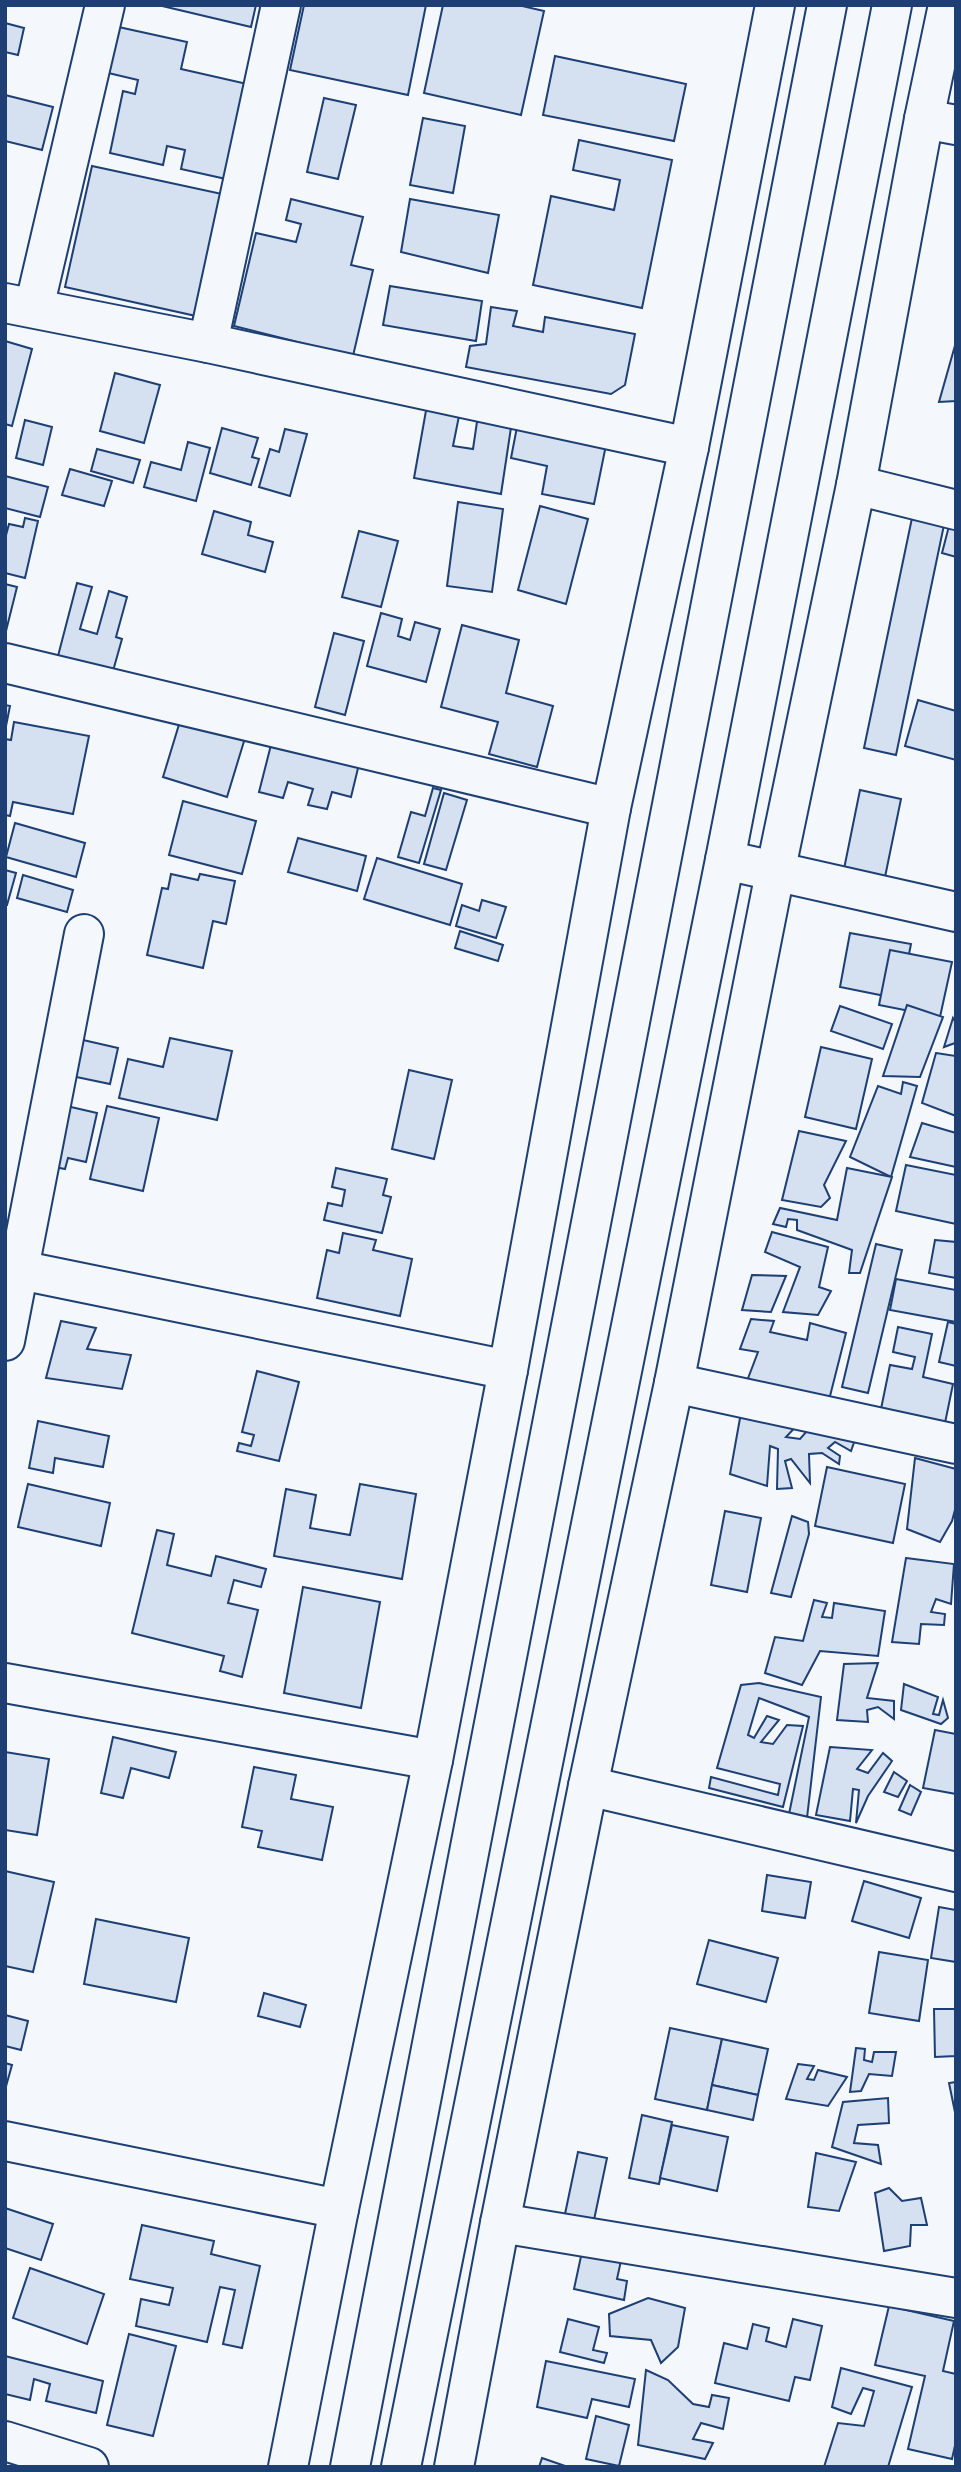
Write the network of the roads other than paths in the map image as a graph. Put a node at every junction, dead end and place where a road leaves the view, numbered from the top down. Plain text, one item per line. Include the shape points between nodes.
1 (105, 5) edge
2 (281, 5) edge
3 (775, 5) edge
4 (827, 5) edge
5 (892, 5) edge
6 (948, 5) edge
7 (940, 122) edge
8 (20, 306) edge
9 (208, 343) junction
10 (689, 447) junction
11 (856, 485) junction
12 (956, 510) edge
13 (5, 663) edge
14 (611, 808) junction
15 (724, 860) junction
16 (775, 873) junction
17 (956, 912) edge
18 (84, 934) dead end
19 (12, 1268) edge
20 (5, 1341) edge
21 (508, 1370) junction
22 (674, 1383) junction
23 (956, 1444) edge
24 (5, 1683) edge
25 (433, 1760) junction
26 (588, 1786) junction
27 (956, 1872) edge
28 (5, 2141) edge
29 (339, 2209) junction
30 (500, 2223) junction
31 (956, 2298) edge
32 (5, 2441) edge
33 (89, 2467) edge
34 (288, 2467) edge
35 (350, 2467) edge
36 (401, 2467) edge
37 (454, 2467) edge

1 - 8 main road
2 - 9 main road
3 - 10 main road
4 - 35 main road
5 - 15 main road
6 - 7 main road
7 - 11 main road
8 - 9 main road
9 - 10 main road
10 - 14 main road
11 - 12 main road
11 - 16 main road
13 - 14 main road
14 - 21 main road
15 - 16 main road
15 - 36 main road
16 - 17 main road
16 - 22 main road
18 - 19 main road
19 - 20 main road
19 - 21 main road
21 - 25 main road
22 - 23 main road
22 - 26 main road
24 - 25 main road
25 - 29 main road
26 - 27 main road
26 - 30 main road
28 - 29 main road
29 - 34 main road
30 - 31 main road
30 - 37 main road
32 - 33 main road

